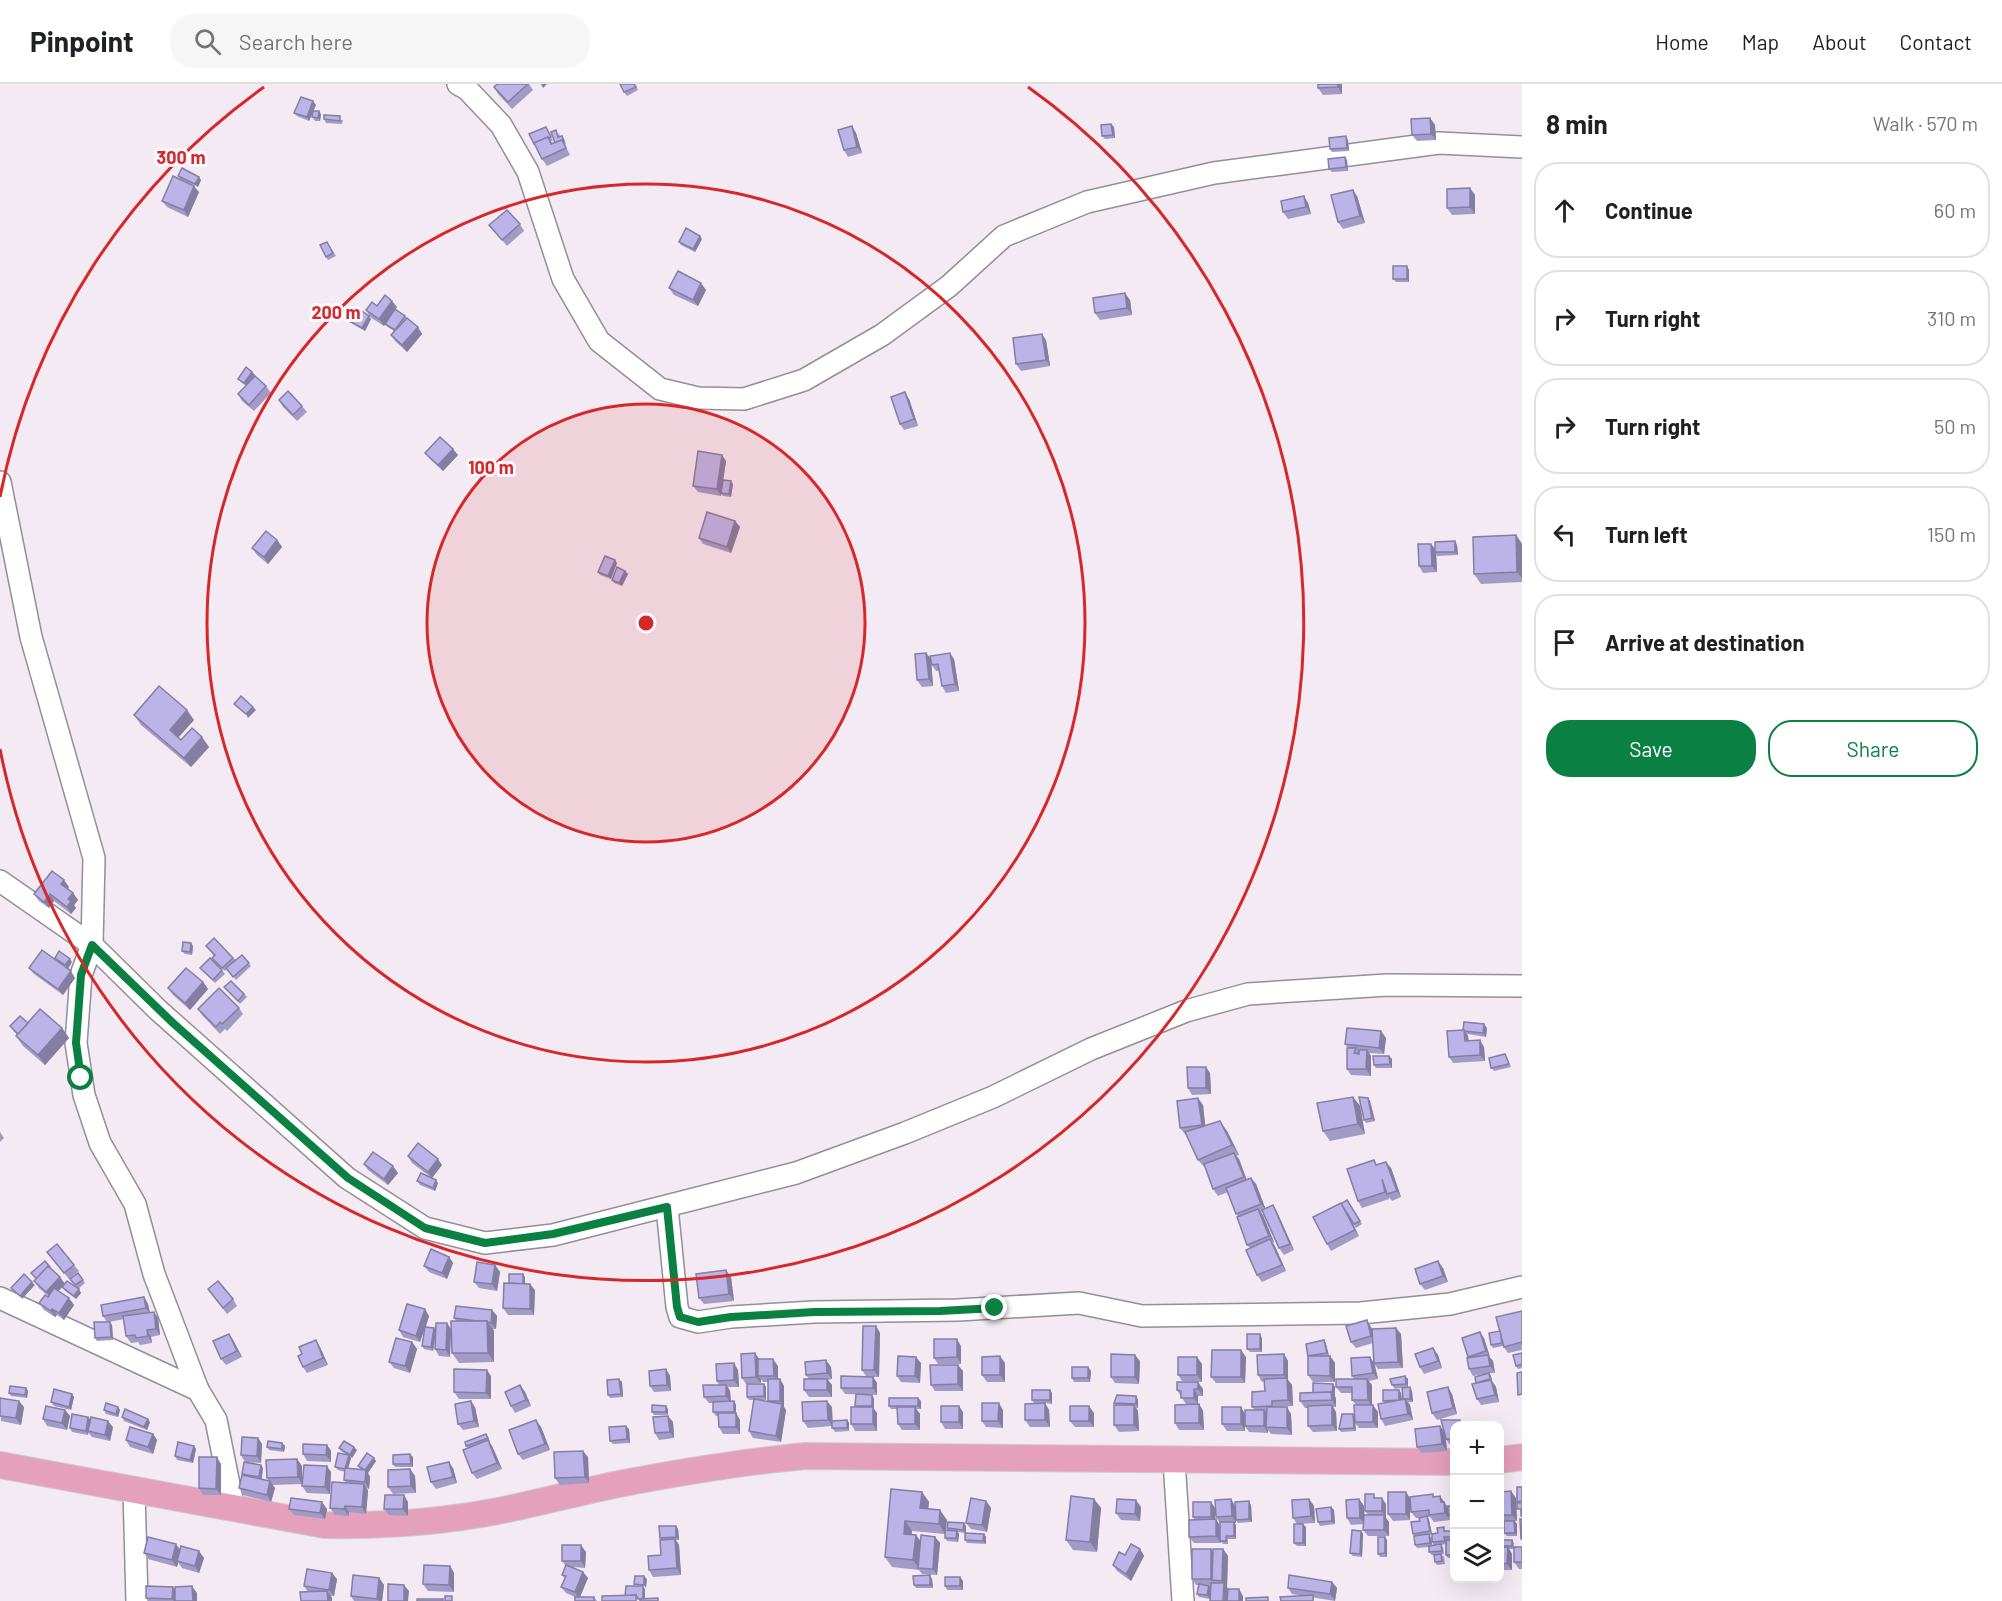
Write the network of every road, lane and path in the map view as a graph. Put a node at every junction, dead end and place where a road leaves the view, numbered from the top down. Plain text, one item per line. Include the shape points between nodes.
1 (458, 84) edge
2 (1522, 147) edge
3 (0, 482) edge
4 (0, 881) edge
5 (92, 945) junction
6 (1522, 986) edge
7 (667, 1207) junction
8 (1522, 1287) edge
9 (0, 1298) edge
10 (198, 1390) junction
11 (1522, 1457) edge
12 (1504, 1459) edge
13 (1174, 1460) junction
14 (1450, 1462) edge
15 (0, 1465) edge
16 (134, 1490) junction
17 (234, 1509) junction
18 (137, 1601) edge
19 (1183, 1601) edge

1 - 2 street via 501,125 528,172 563,279 599,341 660,389 698,398 744,399 804,380 882,334 949,286 1004,236 1087,202 1214,172 1439,143
3 - 5 street via 31,637 94,858
4 - 5 street
5 - 7 street via 166,1017 348,1178 425,1228 485,1243 553,1234
5 - 10 street via 81,975 76,1043 84,1095 100,1143 135,1204 154,1274
6 - 7 street via 1387,985 1248,994 1175,1015 1091,1049 982,1101 796,1173
7 - 8 street via 677,1307 680,1317 698,1322 814,1312 1079,1303 1142,1316 1361,1313 1450,1304
9 - 10 street
10 - 17 street via 216,1420
11 - 12 main road
13 - 14 main road
13 - 17 main road via 805,1456 620,1484 497,1511 370,1526 325,1525
13 - 19 street
15 - 16 main road
16 - 17 main road
16 - 18 street

